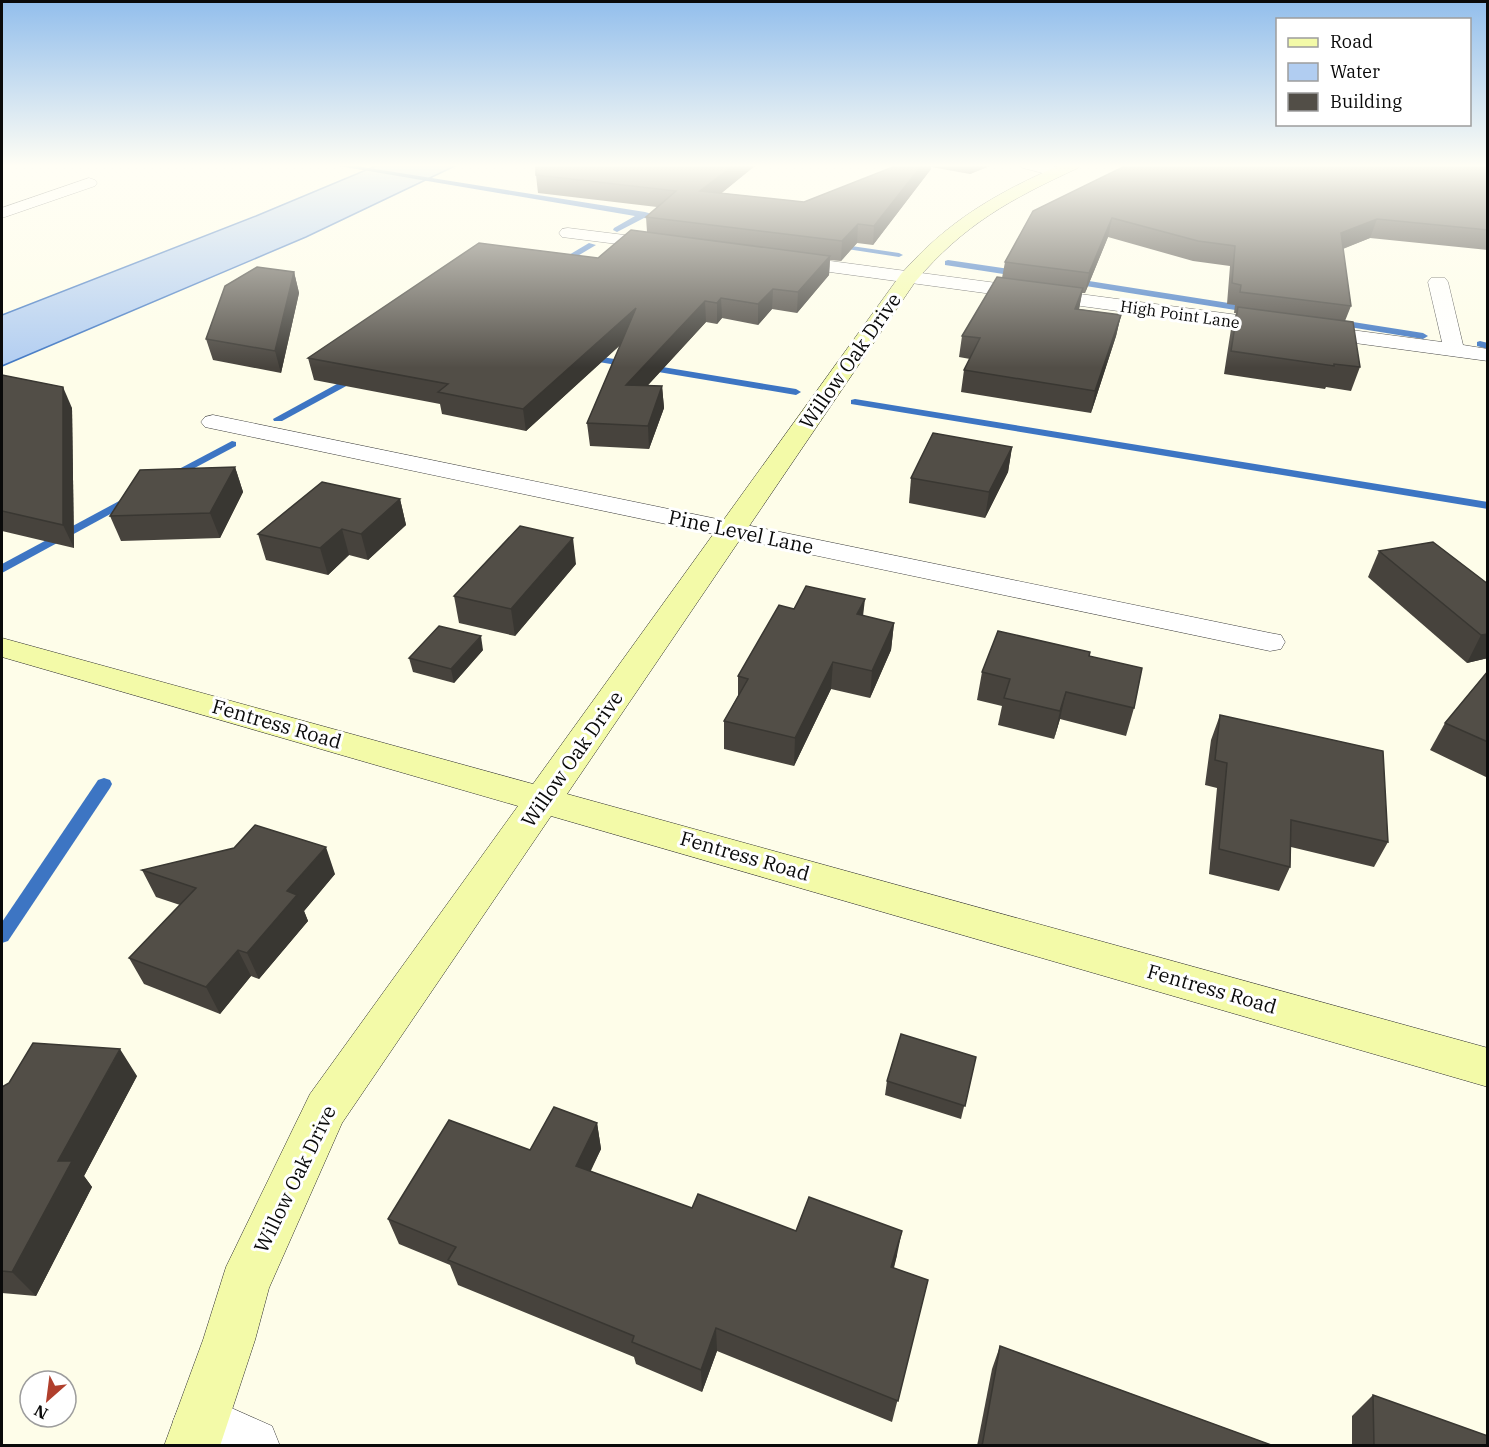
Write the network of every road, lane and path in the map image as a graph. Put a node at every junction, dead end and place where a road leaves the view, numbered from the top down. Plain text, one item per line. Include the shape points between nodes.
1 (568, 233) dead end
2 (952, 233) edge
3 (686, 248) edge
4 (768, 259) edge
5 (908, 278) junction
6 (1438, 282) dead end
7 (1454, 350) junction
8 (1488, 355) edge
9 (213, 422) dead end
10 (733, 531) junction
11 (1269, 642) dead end
12 (2, 647) edge
13 (543, 799) junction
14 (1488, 1068) edge
15 (196, 1433) edge
16 (252, 1446) edge

1 - 3 street
2 - 5 street, Willow Oak Drive via 929,252
4 - 5 street, High Point Lane
5 - 7 street, High Point Lane
5 - 10 street, Willow Oak Drive
6 - 7 street
7 - 8 street, High Point Lane
9 - 10 street, Pine Level Lane
10 - 11 street, Pine Level Lane
10 - 13 street, Willow Oak Drive
12 - 13 street, Fentress Road
13 - 14 street, Fentress Road
13 - 15 street, Willow Oak Drive via 326,1110 244,1285
15 - 16 street

